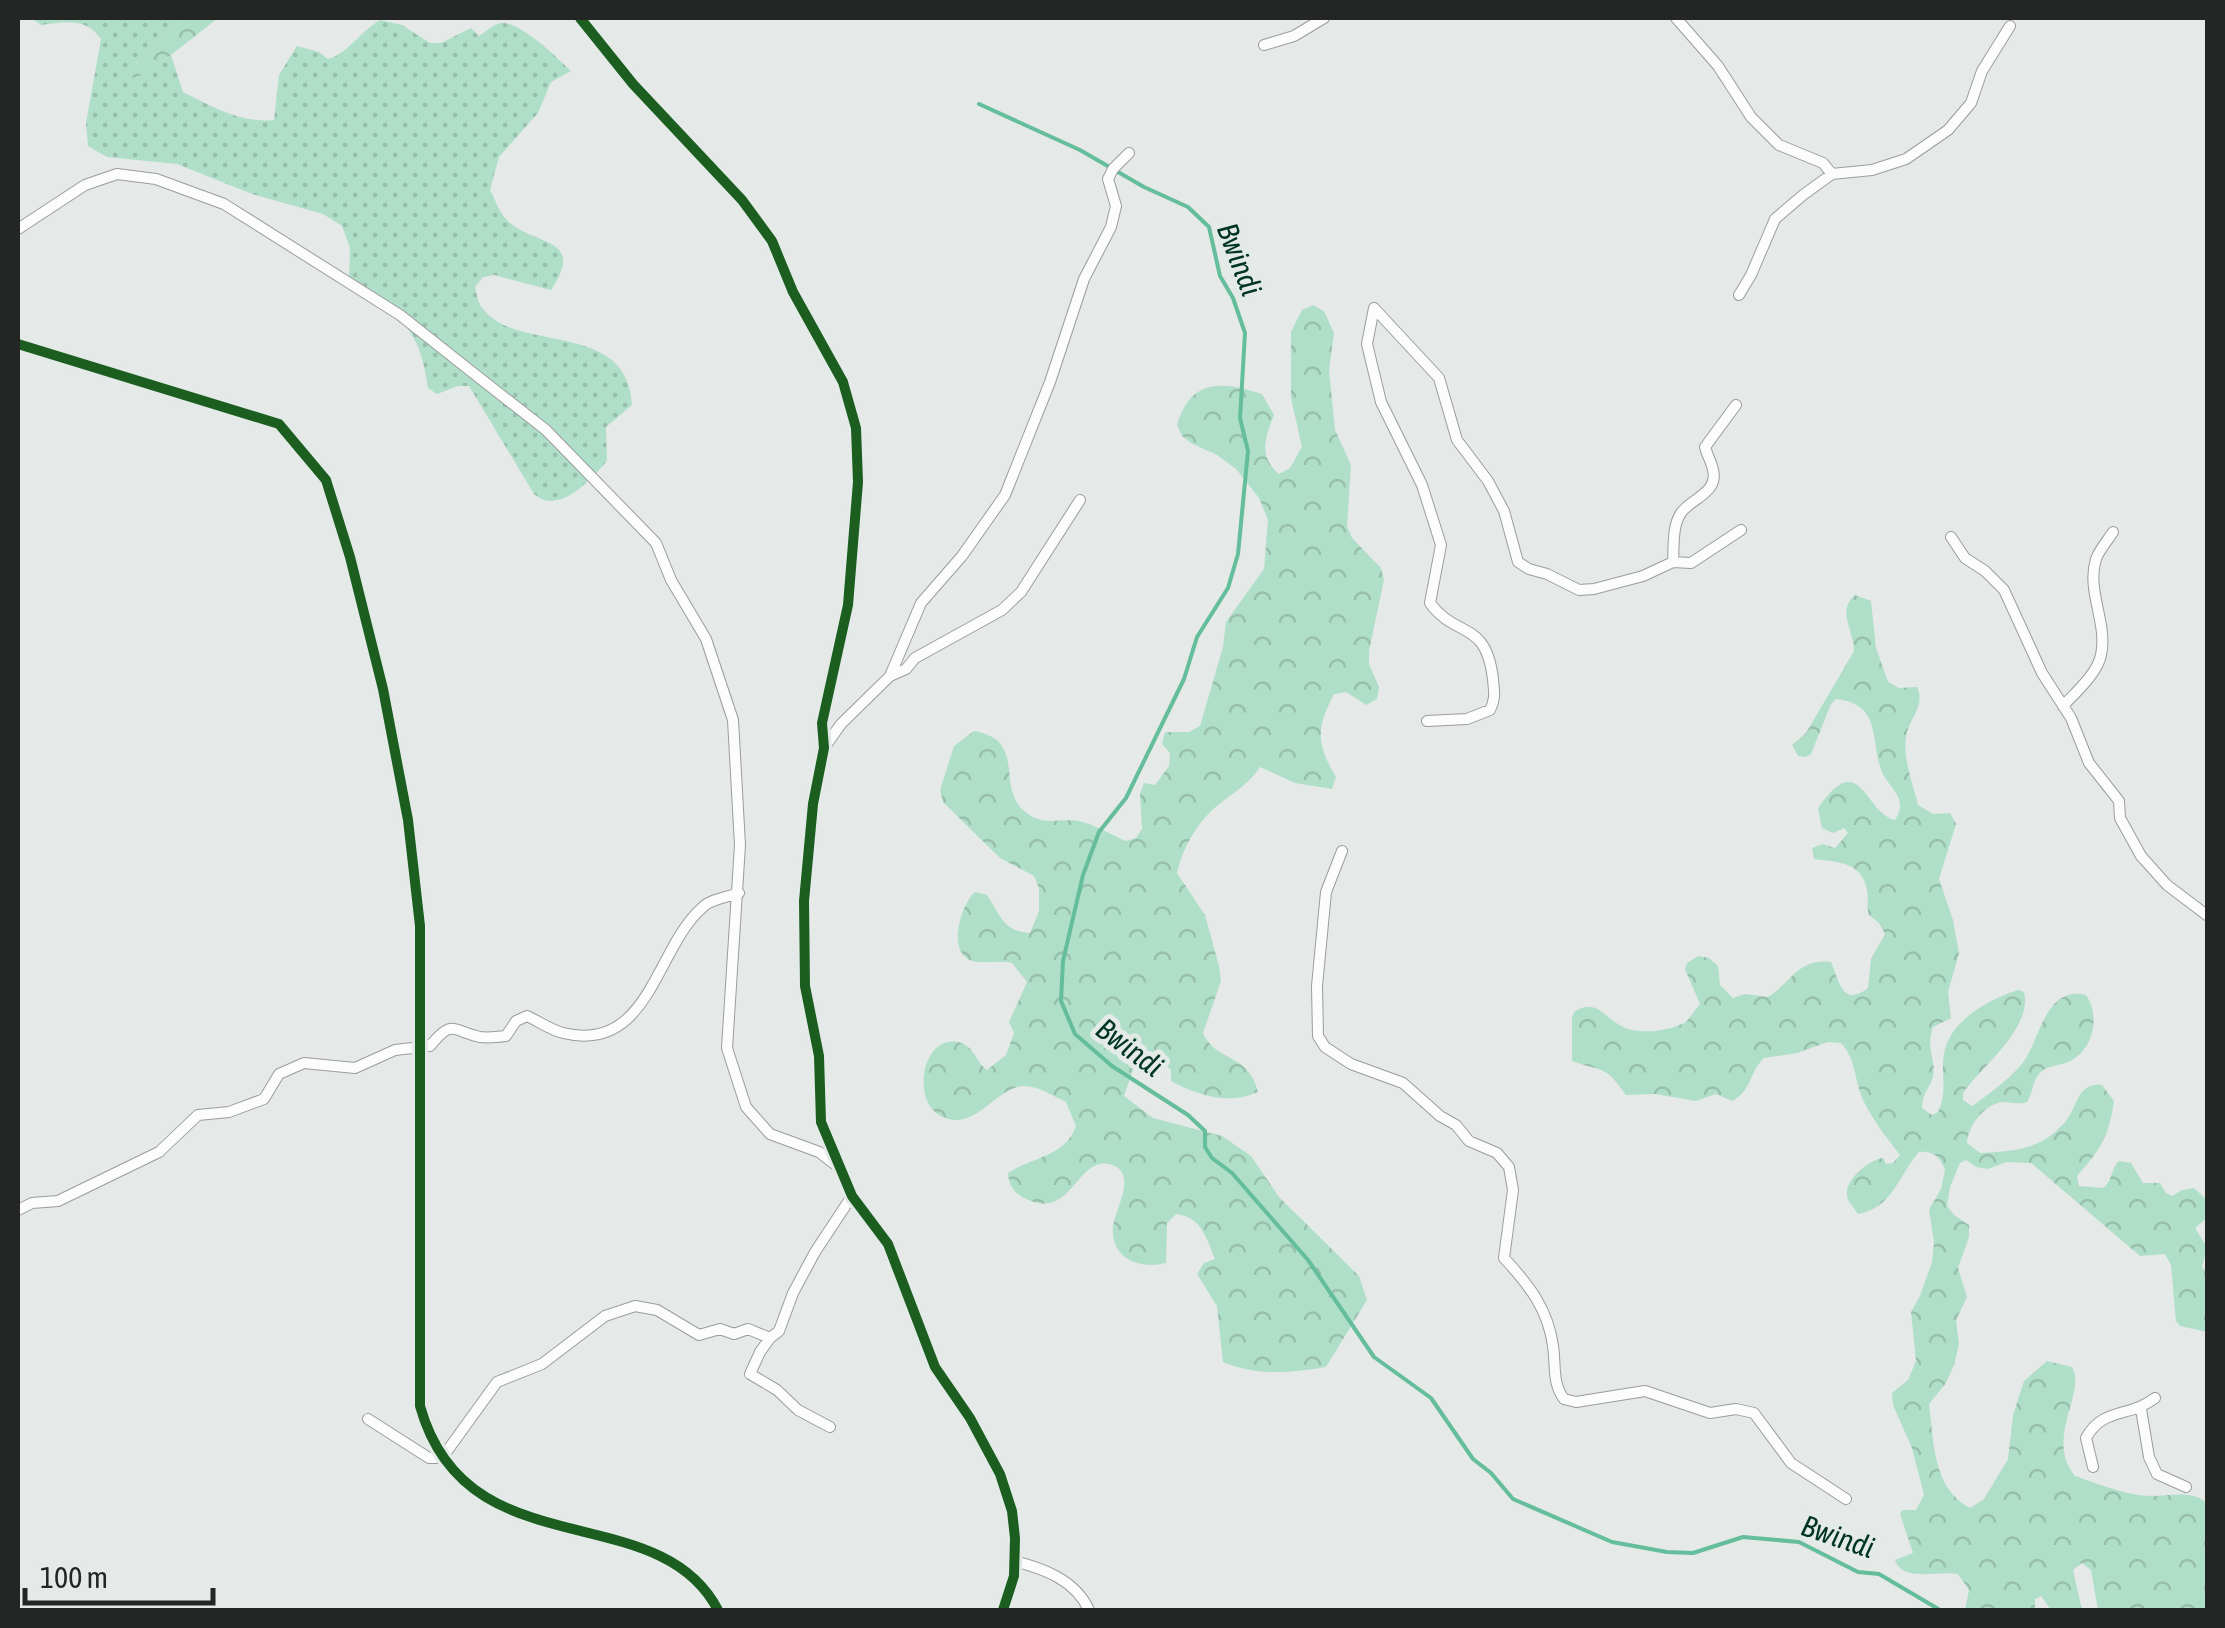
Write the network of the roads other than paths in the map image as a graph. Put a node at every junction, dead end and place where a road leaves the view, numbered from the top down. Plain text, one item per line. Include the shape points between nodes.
1 (580, 18) edge
2 (1324, 18) edge
3 (1676, 18) edge
4 (2010, 26) dead end
5 (1264, 45) dead end
6 (1129, 153) dead end
7 (1832, 174) junction
8 (18, 229) edge
9 (1739, 294) dead end
10 (18, 344) edge
11 (1736, 405) dead end
12 (1080, 500) dead end
13 (1741, 530) dead end
14 (2113, 532) dead end
15 (1951, 538) dead end
16 (1673, 562) junction
17 (890, 676) junction
18 (2063, 706) junction
19 (1427, 721) dead end
20 (824, 748) junction
21 (1342, 851) dead end
22 (739, 894) junction
23 (2208, 916) edge
24 (418, 1047) junction
25 (839, 1167) junction
26 (852, 1196) junction
27 (18, 1210) edge
28 (770, 1338) junction
29 (2155, 1398) dead end
30 (2141, 1409) junction
31 (368, 1419) dead end
32 (830, 1427) dead end
33 (442, 1458) junction
34 (2093, 1467) dead end
35 (2186, 1487) dead end
36 (1846, 1500) dead end
37 (1014, 1561) junction
38 (718, 1610) edge
39 (1003, 1610) edge
40 (1090, 1610) edge

1 - 20 street via 772,241 843,382 856,428 858,482 848,605 822,723
2 - 5 street
3 - 7 street via 1779,146 1823,163
4 - 7 street via 1971,103 1948,130 1906,159
6 - 17 street via 1108,179 1116,206 1111,227 1084,279 1005,495 921,603
7 - 9 street via 1775,219
8 - 22 street via 85,185 117,174 156,178 224,204 400,315 546,430 656,543 706,638 733,720
10 - 24 street via 279,424 326,480 378,670 408,820 420,926
11 - 16 street via 1705,447 1713,482 1682,512
12 - 17 street via 1002,610
13 - 16 street via 1690,563
14 - 18 street via 2096,560 2101,658
15 - 18 street via 2004,590
16 - 19 street via 1579,590 1518,562 1504,510 1457,440 1439,378 1374,308 1367,344 1380,402 1422,485 1441,545 1430,603 1440,618 1483,642 1492,667 1490,710 1468,719
17 - 20 street
18 - 23 street via 2089,764 2119,801 2120,818 2142,856
20 - 25 street via 804,900 806,986 819,1056 821,1122
21 - 36 street via 1326,892 1318,1036 1351,1064 1404,1083 1509,1167 1513,1190 1504,1258 1534,1291 1545,1315 1556,1388 1564,1399 1645,1390 1710,1412 1754,1413 1791,1463
22 - 24 street via 704,904 675,941 648,997 629,1019 598,1034 564,1033 527,1016 506,1036 482,1037 456,1027
22 - 25 street via 727,1048 746,1107 770,1134
24 - 27 street via 354,1068 304,1062 279,1074 264,1099 198,1115 159,1152 58,1201
24 - 33 street via 420,1406
25 - 26 street
26 - 28 street via 814,1252 780,1331
26 - 37 street via 888,1244 935,1367 1000,1474 1012,1512
28 - 32 street via 750,1374
28 - 33 street via 748,1330 700,1335 657,1310 635,1306 606,1316 542,1364 498,1382
29 - 30 street
30 - 34 street via 2093,1425 2086,1438
30 - 35 street via 2158,1474
31 - 33 street via 429,1458
33 - 38 street via 490,1499 541,1522 662,1556 689,1575
37 - 39 street
37 - 40 street via 1048,1570

